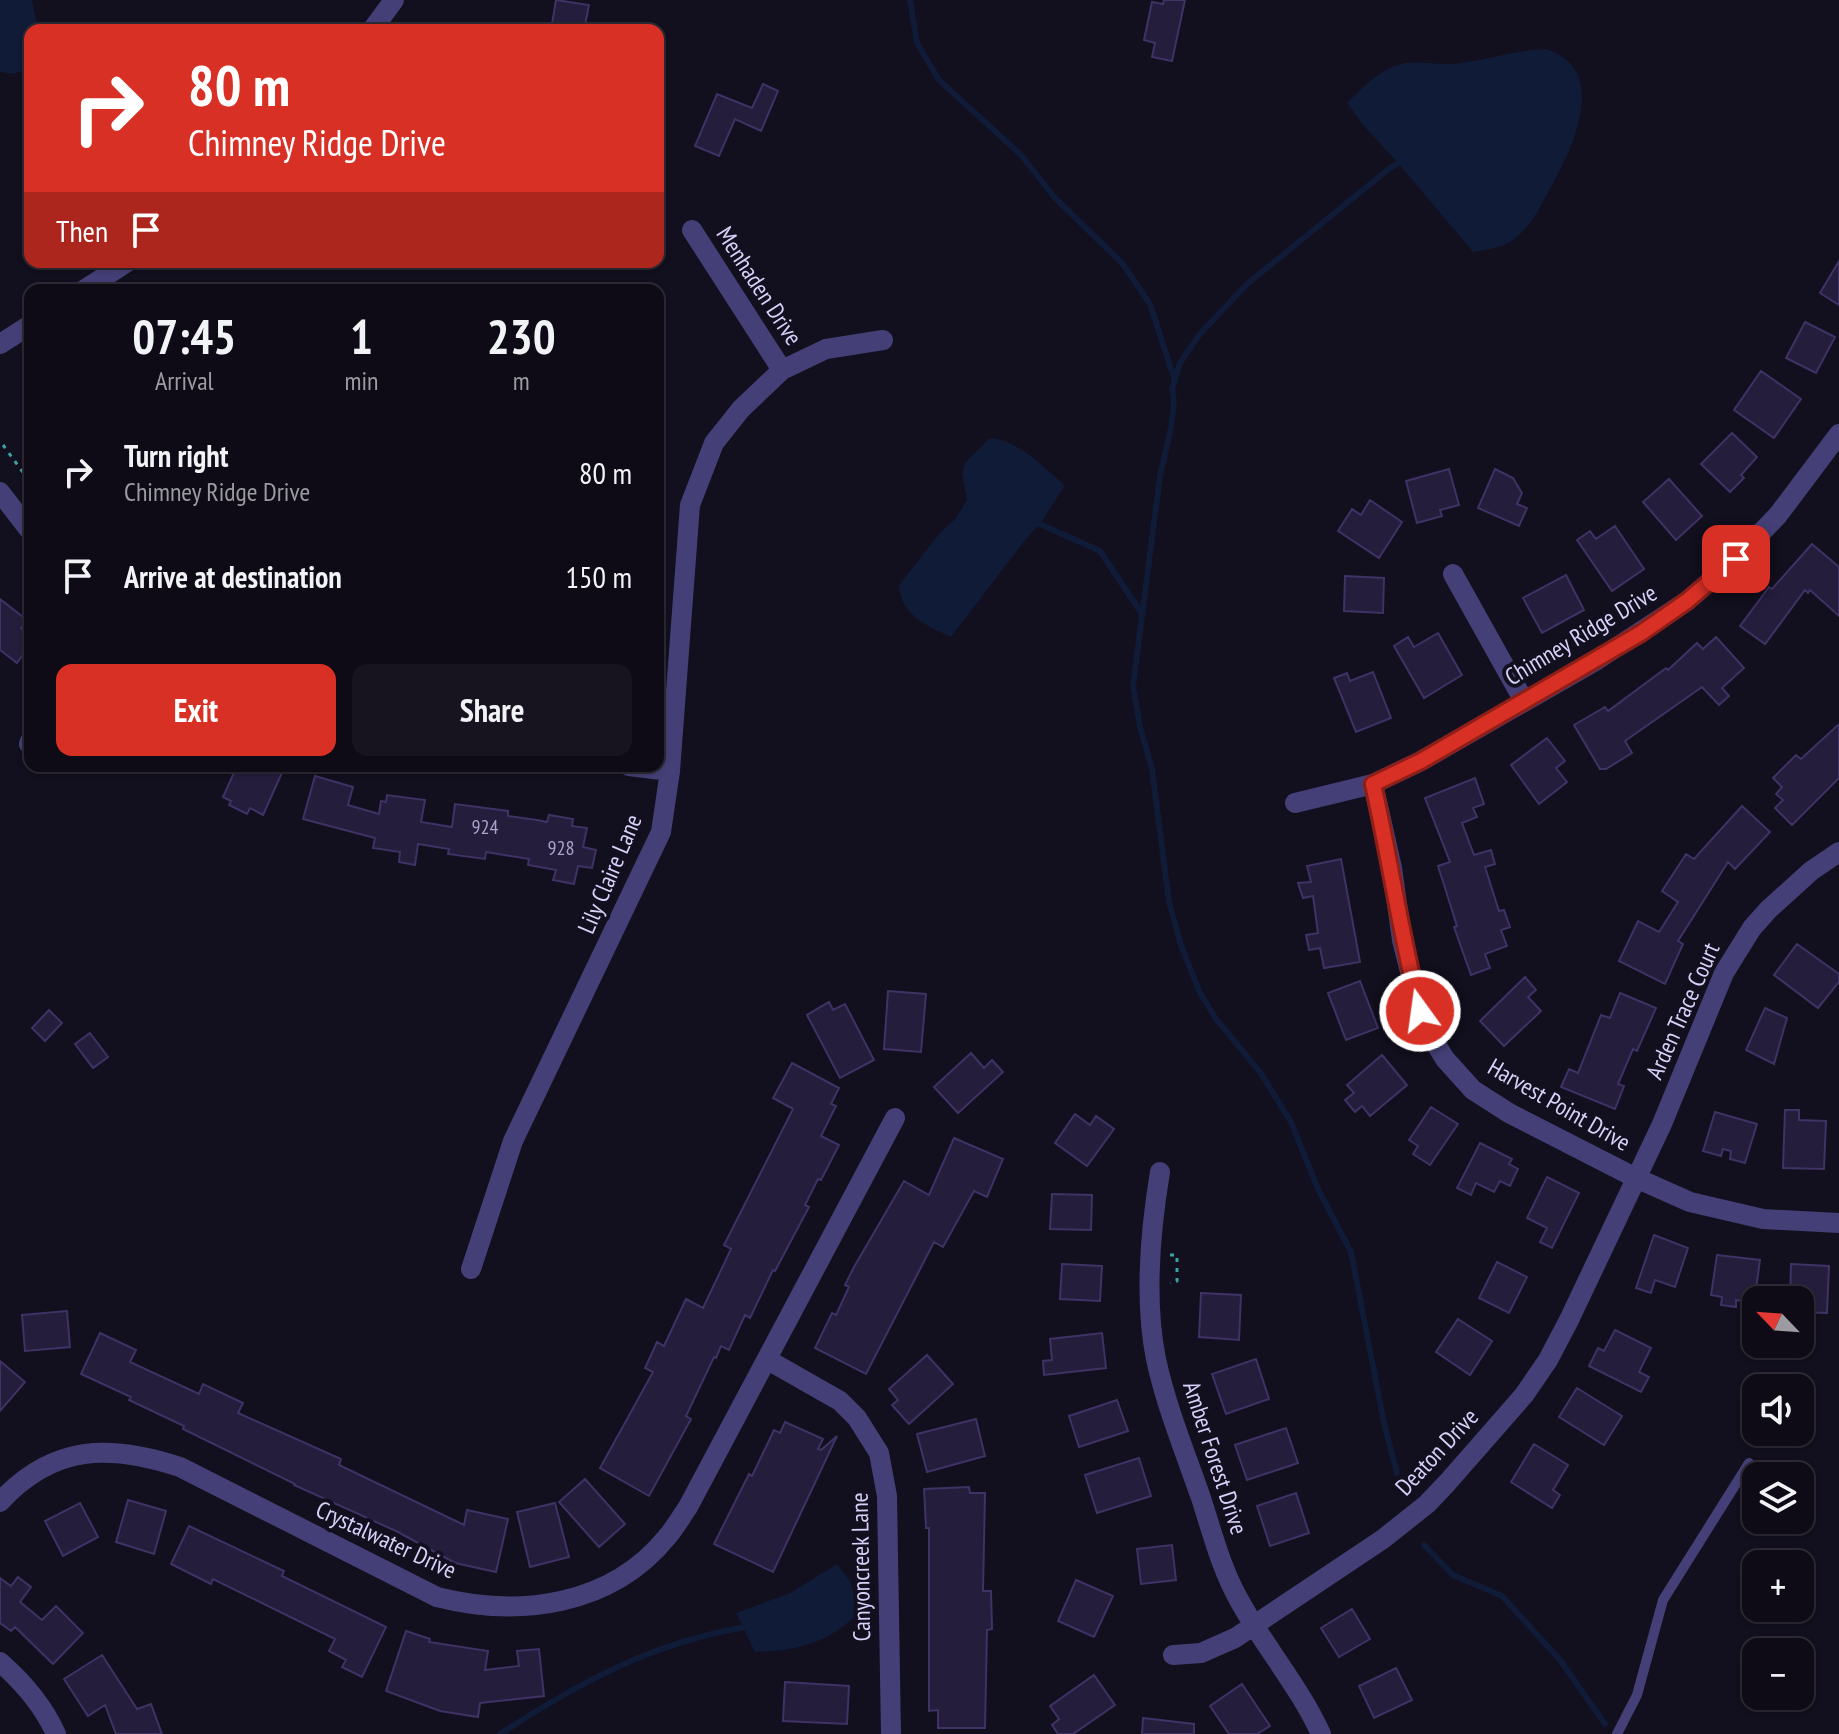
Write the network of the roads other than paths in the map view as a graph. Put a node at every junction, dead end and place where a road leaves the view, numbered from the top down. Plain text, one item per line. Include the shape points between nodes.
1 (394, 0) edge
2 (376, 24) edge
3 (692, 230) dead end
4 (118, 268) edge
5 (93, 284) edge
6 (24, 329) edge
7 (883, 340) dead end
8 (0, 344) edge
9 (782, 370) junction
10 (1839, 434) edge
11 (0, 492) edge
12 (24, 523) edge
13 (1453, 574) dead end
14 (1524, 701) junction
15 (664, 770) edge
16 (670, 771) junction
17 (1373, 784) junction
18 (1295, 803) dead end
19 (1839, 852) edge
20 (895, 1118) dead end
21 (1160, 1172) dead end
22 (1636, 1178) junction
23 (1839, 1223) edge
24 (471, 1269) dead end
25 (768, 1360) junction
26 (1742, 1474) edge
27 (0, 1502) edge
28 (1255, 1626) junction
29 (1173, 1655) dead end
30 (0, 1662) edge
31 (56, 1734) edge
32 (891, 1734) edge
33 (1321, 1734) edge
34 (1617, 1734) edge

1 - 2 street
3 - 9 street, Menhaden Drive
4 - 5 street
6 - 8 street
7 - 9 street, Lily Claire Lane via 826,349
9 - 16 street, Lily Claire Lane via 714,443 690,505
10 - 14 street, Chimney Ridge Drive via 1778,515 1687,601
11 - 12 street
13 - 14 street
14 - 17 street, Chimney Ridge Drive
15 - 16 street
16 - 24 street, Lily Claire Lane via 661,832 513,1141
17 - 18 street, Chimney Ridge Drive
17 - 22 street, Harvest Point Drive via 1420,1011 1445,1059 1473,1090 1509,1113
19 - 22 street, Arden Trace Court via 1768,910 1740,947 1713,997
20 - 25 street, Crystalwater Drive
21 - 28 street, Amber Forest Drive via 1151,1224 1156,1359 1224,1567
22 - 23 street, Harvest Point Drive via 1723,1211
22 - 28 street, Deaton Drive via 1548,1360 1506,1417 1403,1524
25 - 27 street, Crystalwater Drive via 667,1538 608,1583 581,1596 533,1607 488,1607 437,1597 180,1467 149,1457 98,1452 57,1459
25 - 32 street, Canyoncreek Lane via 840,1401 879,1453 887,1496
26 - 34 lane via 1663,1600 1637,1695
28 - 29 street, Deaton Drive via 1201,1653
28 - 33 street, Amber Forest Drive
30 - 31 street via 40,1703

